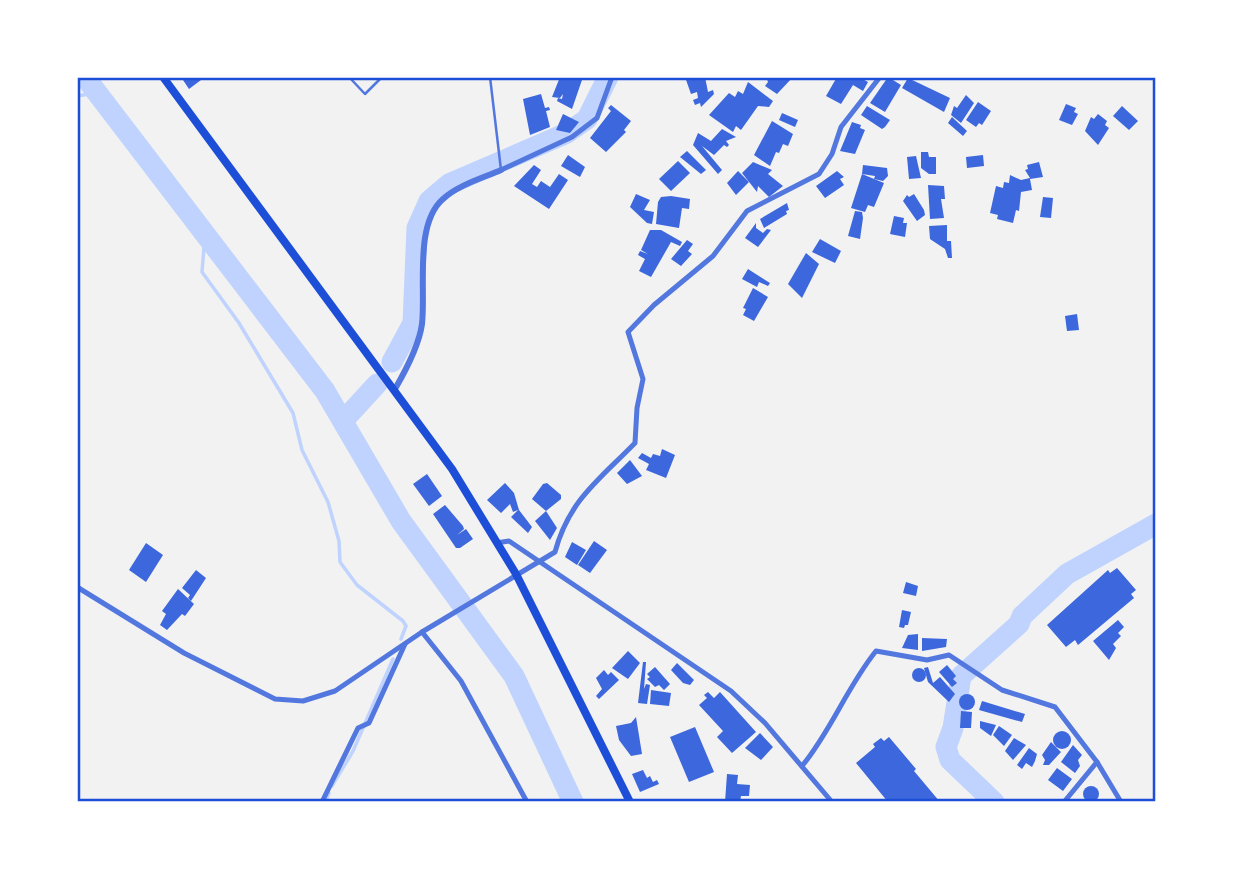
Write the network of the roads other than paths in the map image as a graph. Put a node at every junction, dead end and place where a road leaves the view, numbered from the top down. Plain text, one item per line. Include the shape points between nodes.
1 (163, 77) edge
2 (349, 77) edge
3 (382, 77) edge
4 (489, 77) edge
5 (612, 77) edge
6 (880, 77) edge
7 (501, 170) junction
8 (395, 389) junction
9 (496, 543) junction
10 (539, 560) junction
11 (516, 574) junction
12 (77, 587) edge
13 (425, 630) junction
14 (405, 644) junction
15 (1097, 762) junction
16 (802, 766) junction
17 (525, 800) edge
18 (322, 802) edge
19 (630, 802) edge
20 (832, 802) edge
21 (1064, 802) edge
22 (1121, 802) edge

1 - 8 highway
2 - 3 lane via 365,93
4 - 7 lane
5 - 7 street via 597,118 572,137
6 - 10 street via 841,127 819,174 747,211 713,256 628,332 643,379 635,443 576,502 555,552
7 - 8 street via 443,198 431,215 425,236 421,327
8 - 9 highway via 452,469
9 - 10 street via 509,541
9 - 11 highway
10 - 11 street
10 - 16 street via 731,691
11 - 13 street
11 - 19 highway
12 - 14 street via 184,653 275,699 303,701 335,691
13 - 14 street
13 - 17 street via 461,681
14 - 18 street via 369,723 358,728
15 - 16 street via 1055,707 1002,690 949,655 927,660 876,651 857,674
15 - 21 street
15 - 22 street
16 - 20 street

